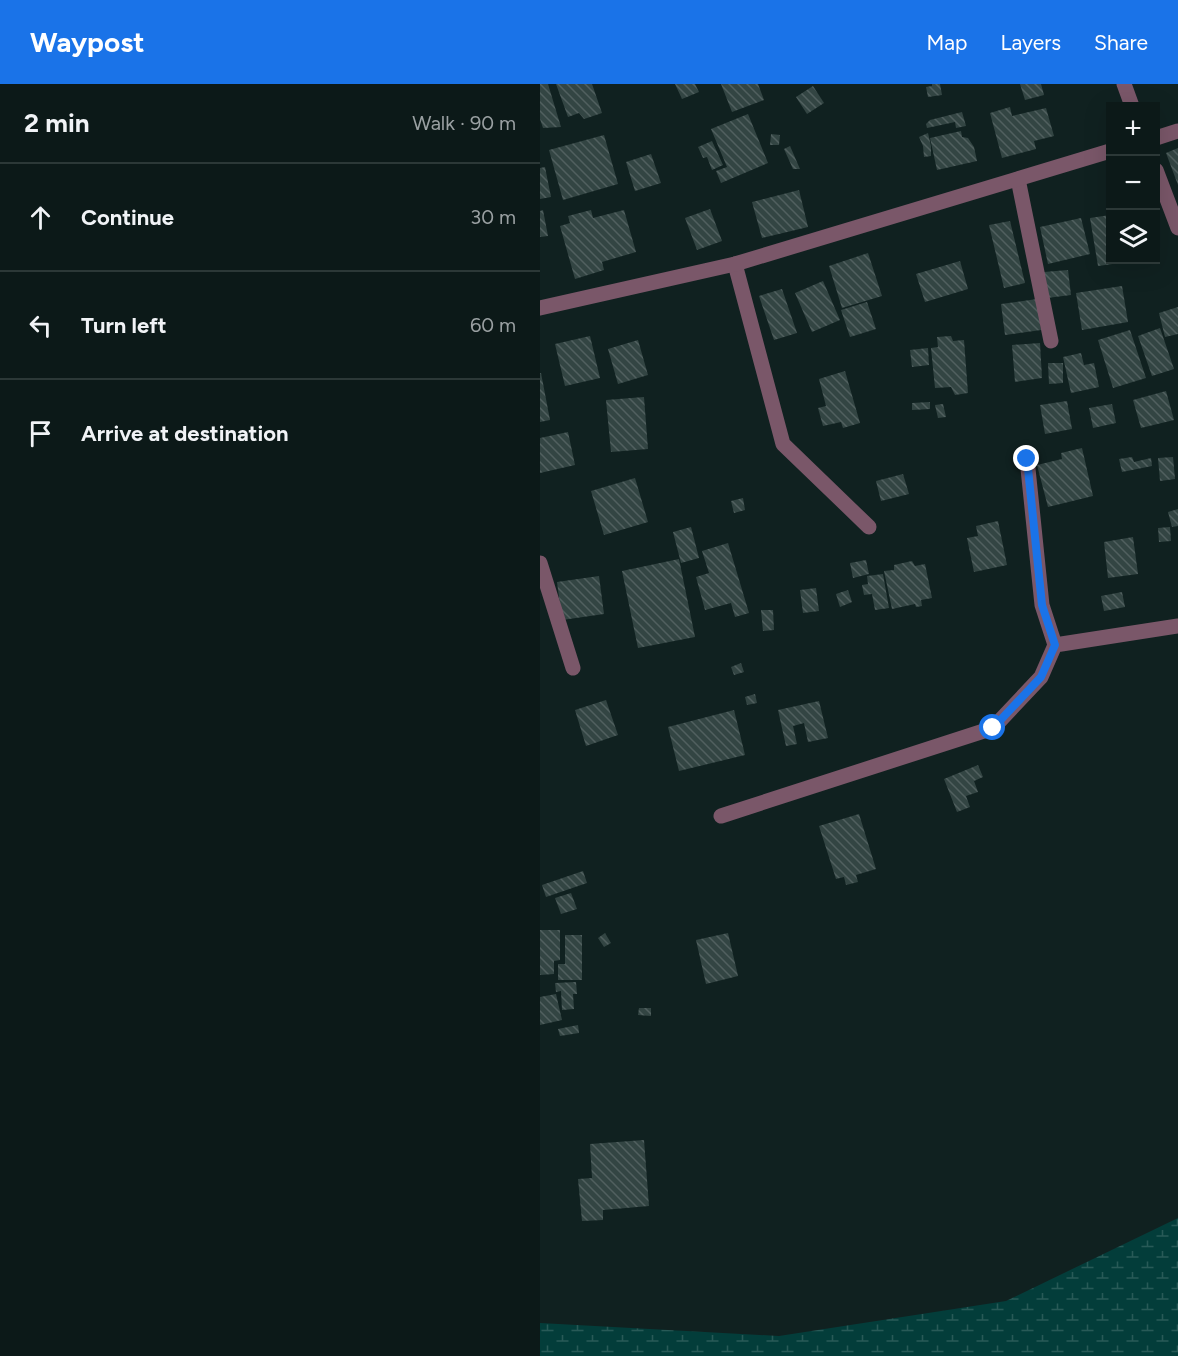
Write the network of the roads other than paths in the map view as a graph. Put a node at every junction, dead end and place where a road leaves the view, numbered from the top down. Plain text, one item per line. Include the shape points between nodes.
1 (1124, 84) edge
2 (1131, 102) edge
3 (1178, 130) edge
4 (1160, 136) edge
5 (1106, 152) edge
6 (1018, 179) junction
7 (1160, 183) edge
8 (1178, 228) edge
9 (735, 264) junction
10 (540, 308) edge
11 (1051, 341) dead end
12 (1027, 459) dead end
13 (869, 527) dead end
14 (540, 563) edge
15 (1178, 626) edge
16 (1055, 645) junction
17 (573, 668) dead end
18 (721, 816) dead end

1 - 2 street
3 - 4 street
5 - 6 street
6 - 9 street
6 - 11 street
7 - 8 street
9 - 10 street
9 - 13 street via 783,444
12 - 16 street via 1042,605
14 - 17 street
15 - 16 street
16 - 18 street via 1041,677 993,728

